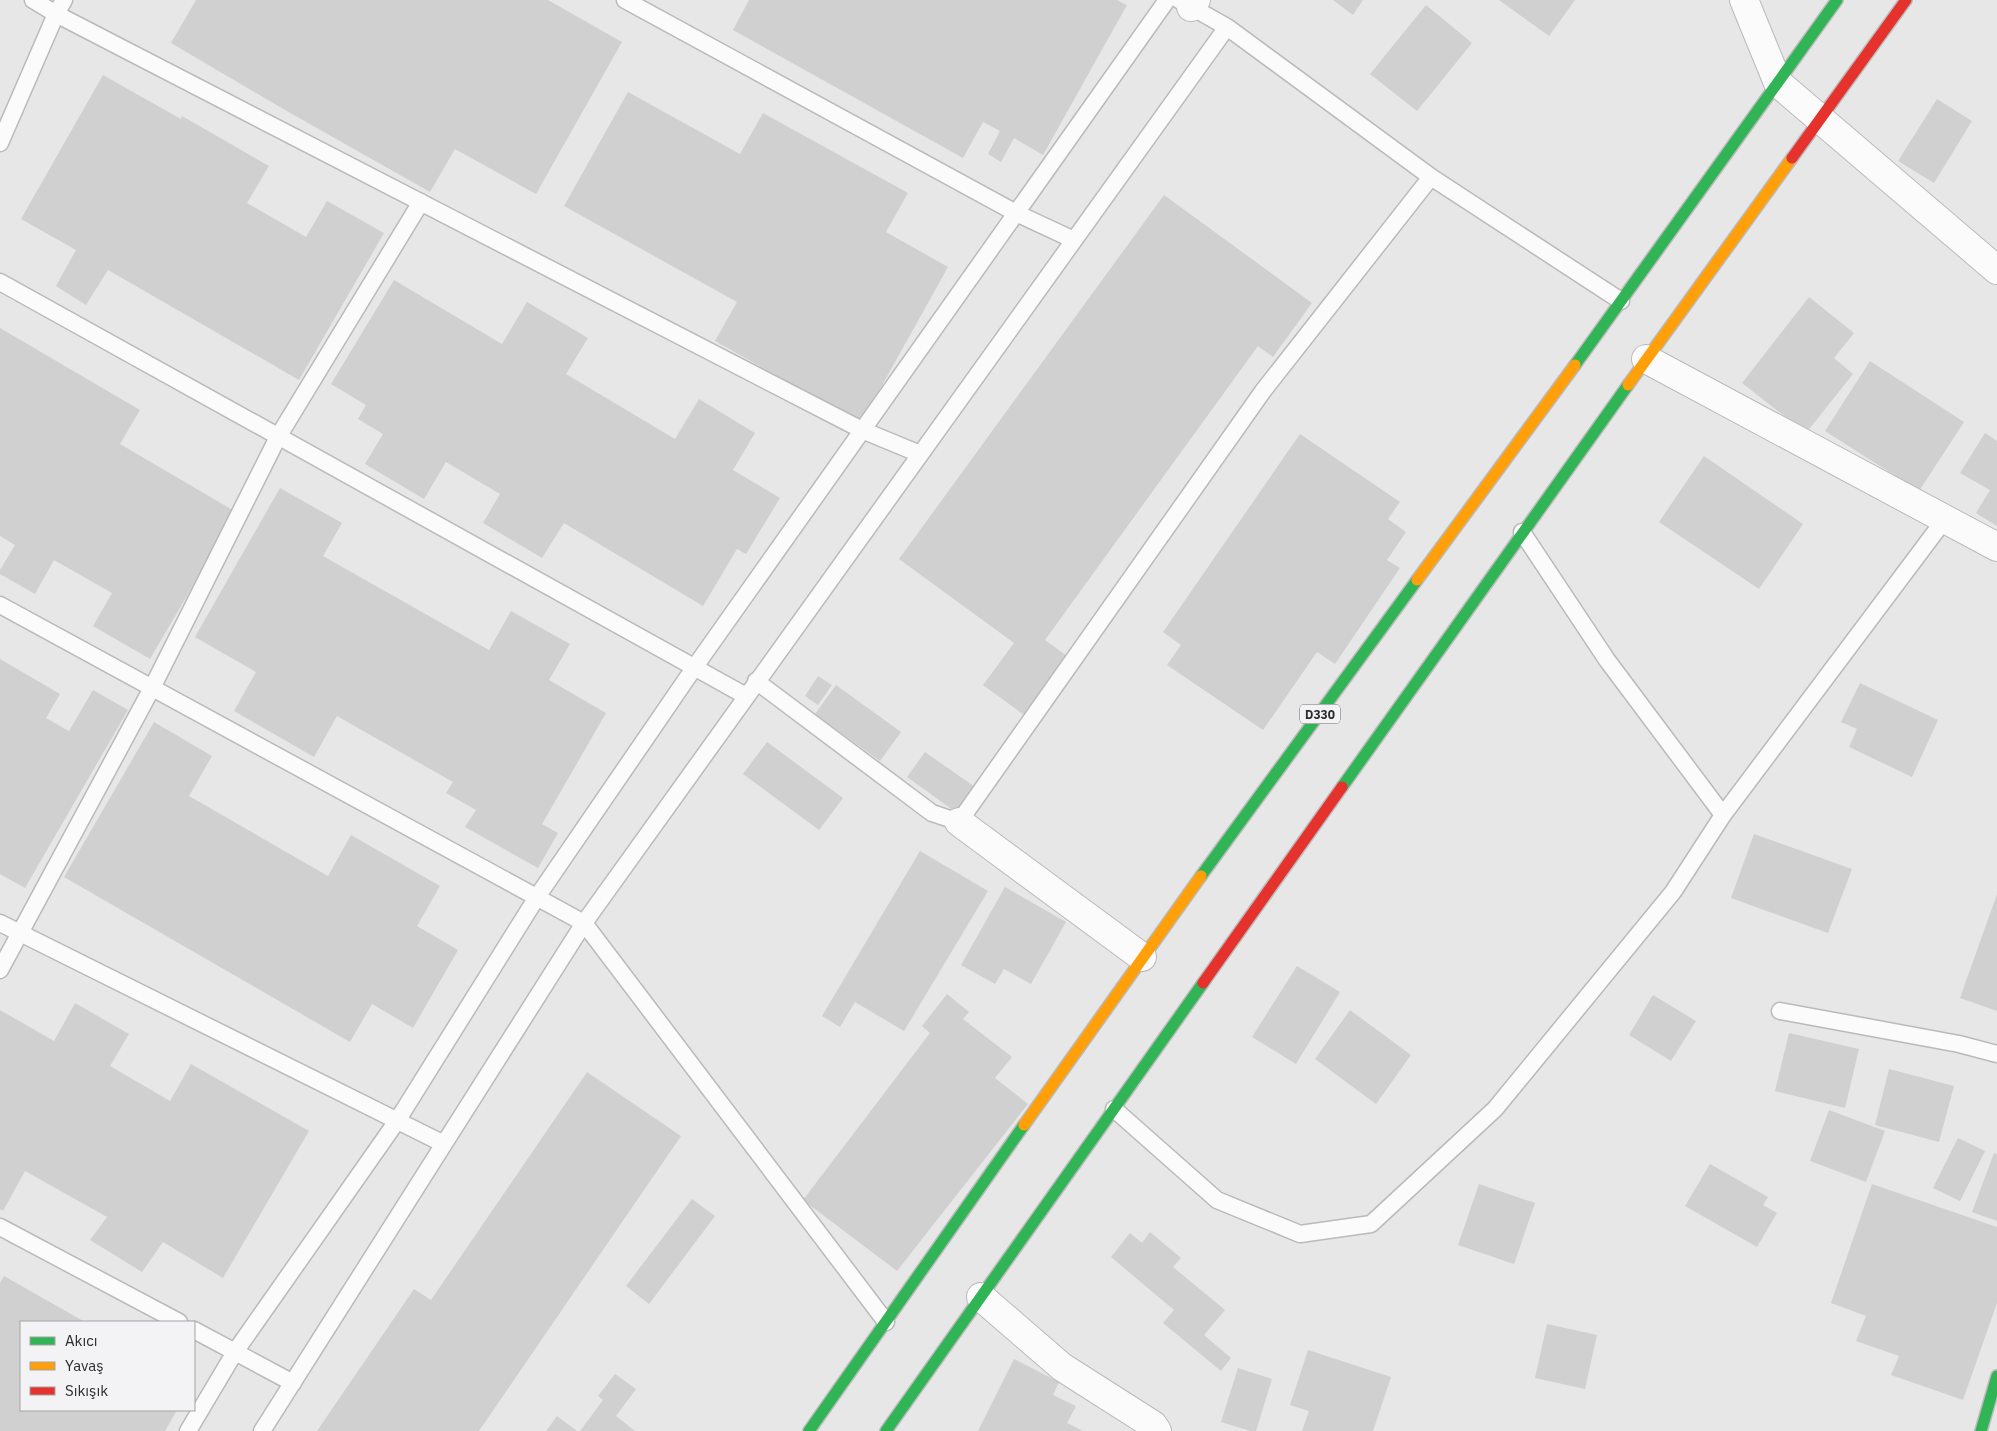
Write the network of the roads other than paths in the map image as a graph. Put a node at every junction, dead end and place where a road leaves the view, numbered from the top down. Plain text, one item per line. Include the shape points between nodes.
1 (33, 0) edge
2 (625, 0) edge
3 (1744, 0) edge
4 (1837, 0) edge
5 (1906, 0) edge
6 (1183, 2) edge
7 (60, 7) edge
8 (1227, 26) junction
9 (1778, 83) junction
10 (1820, 119) junction
11 (0, 143) edge
12 (1431, 177) junction
13 (421, 202) junction
14 (1016, 213) junction
15 (1074, 240) junction
16 (1997, 270) edge
17 (0, 282) edge
18 (1621, 301) junction
19 (1646, 359) junction
20 (862, 430) junction
21 (278, 437) junction
22 (920, 454) junction
23 (1945, 519) junction
24 (1522, 532) junction
25 (1997, 547) edge
26 (0, 605) edge
27 (694, 668) junction
28 (756, 681) junction
29 (152, 688) junction
30 (746, 696) junction
31 (1723, 815) junction
32 (959, 822) junction
33 (536, 897) junction
34 (584, 922) junction
35 (0, 923) edge
36 (19, 933) junction
37 (1142, 957) junction
38 (0, 970) edge
39 (1780, 1011) dead end
40 (1997, 1054) edge
41 (1114, 1109) junction
42 (397, 1121) junction
43 (444, 1144) junction
44 (0, 1227) edge
45 (981, 1297) junction
46 (177, 1321) edge
47 (886, 1322) junction
48 (195, 1331) edge
49 (235, 1352) junction
50 (1997, 1376) edge
51 (293, 1383) junction
52 (188, 1431) edge
53 (262, 1431) edge
54 (809, 1431) edge
55 (886, 1431) edge
56 (1157, 1431) edge
57 (1981, 1431) edge

1 - 7 lane
2 - 14 lane
3 - 9 street
4 - 9 main road, D330
5 - 10 main road
6 - 8 lane
6 - 14 lane
7 - 11 lane
7 - 13 lane
8 - 12 lane
8 - 15 lane
9 - 10 street
9 - 18 main road, D330
10 - 16 street
10 - 19 main road
12 - 18 lane
12 - 32 lane via 1263,392
13 - 20 lane
13 - 21 lane
14 - 15 lane
14 - 20 lane
15 - 22 lane
17 - 21 lane
18 - 37 main road, D330
19 - 23 street
19 - 24 main road
20 - 22 lane
20 - 27 lane
21 - 27 lane
21 - 29 lane
22 - 28 lane
23 - 25 street
23 - 31 lane
24 - 31 lane via 1607,660
24 - 41 main road
26 - 29 lane
27 - 30 lane
27 - 33 lane
28 - 30 lane
28 - 32 lane via 932,813
29 - 33 lane
29 - 36 lane
30 - 34 lane
31 - 41 lane via 1673,892 1495,1109 1371,1224 1300,1234 1217,1200
32 - 37 street
33 - 34 lane
33 - 42 lane
34 - 43 lane
34 - 47 lane
35 - 36 lane
36 - 38 lane
36 - 42 lane
37 - 47 main road, D330
39 - 40 lane
41 - 45 main road
42 - 43 lane
42 - 49 lane
43 - 51 lane
44 - 46 lane
45 - 55 main road
45 - 56 street via 1062,1367 1153,1425
47 - 54 main road, D330
48 - 49 lane
49 - 51 lane
49 - 52 lane
50 - 57 main road
51 - 53 lane

